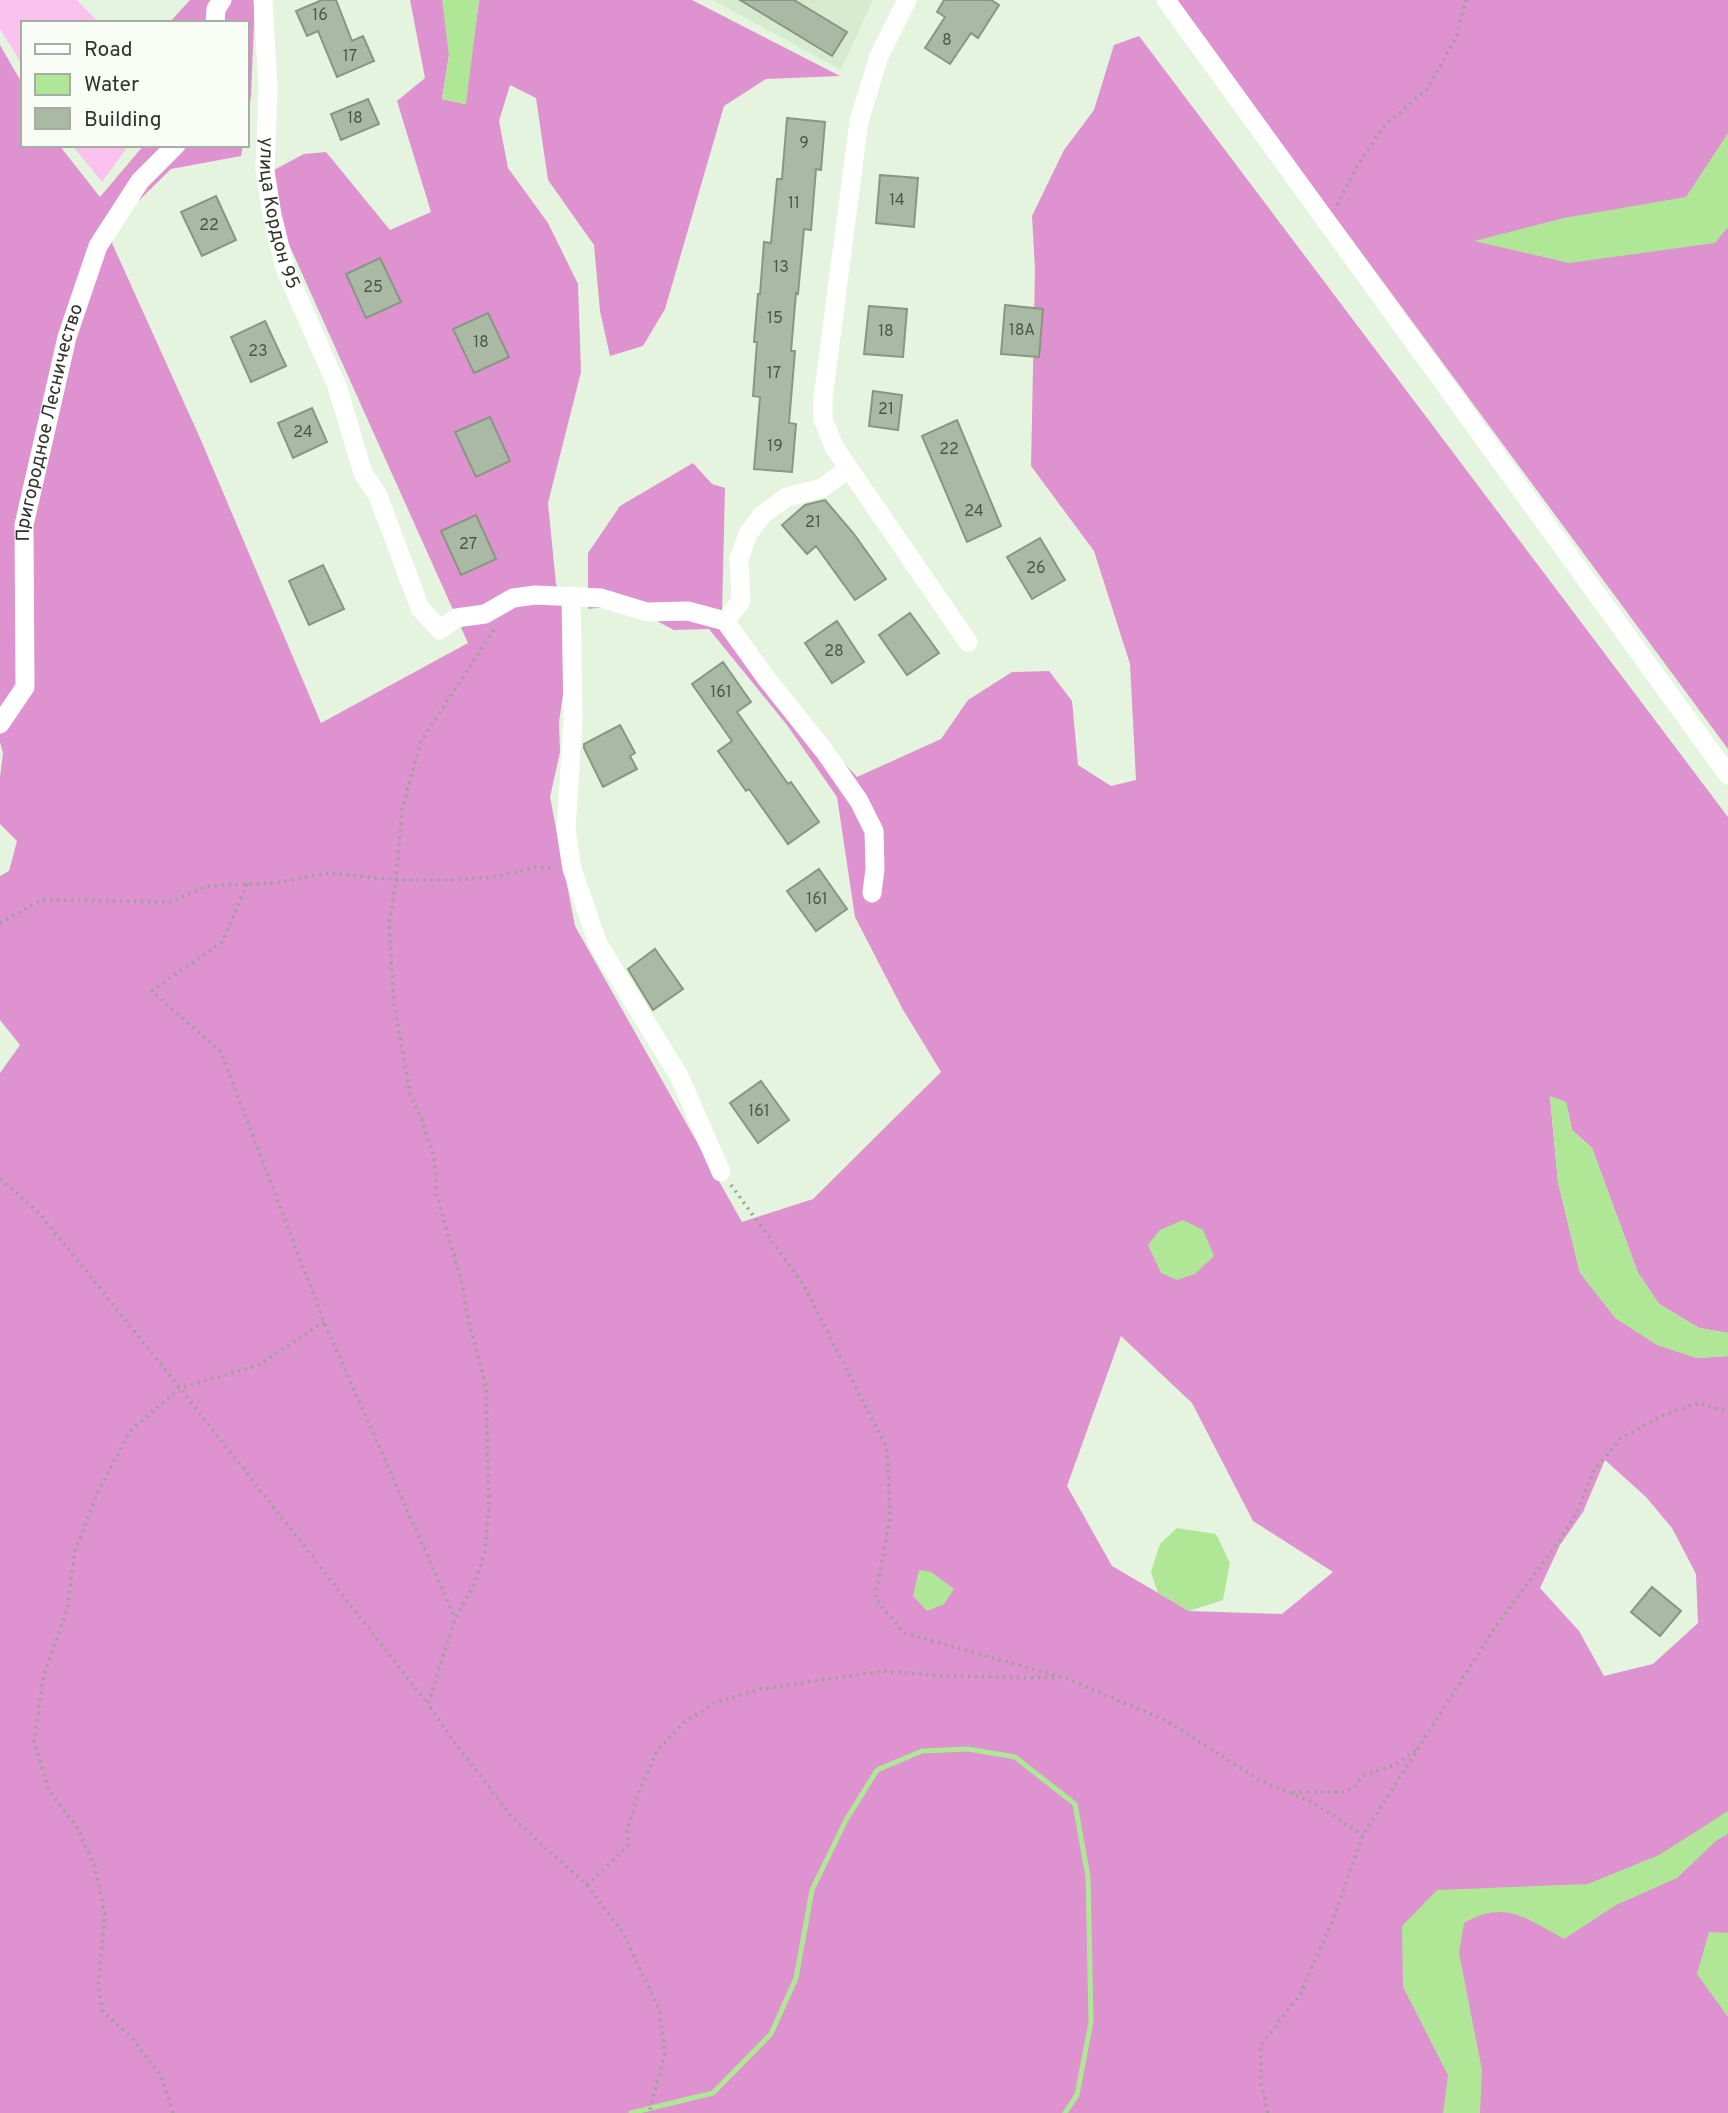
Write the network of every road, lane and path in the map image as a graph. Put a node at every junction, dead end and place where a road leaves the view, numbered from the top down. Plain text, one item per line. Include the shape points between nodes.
1 (222, 0) edge
2 (263, 0) edge
3 (907, 0) edge
4 (1166, 0) edge
5 (1466, 0) edge
6 (215, 21) edge
7 (174, 147) edge
8 (1327, 222) junction
9 (848, 469) junction
10 (571, 596) junction
11 (725, 621) junction
12 (495, 629) dead end
13 (968, 642) dead end
14 (0, 724) edge
15 (1728, 775) edge
16 (572, 869) junction
17 (396, 880) junction
18 (247, 884) junction
19 (872, 893) dead end
20 (0, 923) edge
21 (721, 1172) joint
22 (0, 1179) edge
23 (324, 1322) junction
24 (180, 1388) junction
25 (1728, 1412) edge
26 (455, 1619) junction
27 (1065, 1678) junction
28 (428, 1704) junction
29 (1418, 1749) junction
30 (1287, 1792) junction
31 (1363, 1835) junction
32 (587, 1885) junction
33 (173, 2113) edge
34 (649, 2113) edge
35 (1268, 2113) edge

1 - 6 street
2 - 10 street, улица Кордон 95 via 268,88 265,172 285,268 337,386 363,473 378,496 420,608 440,630 456,618 485,614 513,598
3 - 9 street via 879,56 859,121 824,398 823,419
4 - 8 street
5 - 8 path via 1456,37 1427,89 1383,127
7 - 14 street, Пригородное Лесничество via 140,181 98,246 67,337 24,525 25,687
8 - 15 street
9 - 11 street via 822,488 788,497 762,515 748,534 739,559 741,601
9 - 13 street
10 - 11 street via 601,598 647,612 688,611
10 - 16 street via 573,720 566,830
11 - 19 street via 859,801 874,831
12 - 17 path via 421,741 402,808
16 - 17 path via 537,867 493,877
16 - 21 street via 598,944 679,1076
17 - 18 path via 330,873
17 - 26 path via 389,925 401,1050 410,1093 434,1157 437,1196 486,1386 489,1508 485,1550 476,1581
18 - 20 path via 208,886 170,902 42,900
18 - 23 path via 222,942 152,991 221,1052
21 - 27 path via 803,1284 887,1448 890,1518 875,1598 904,1633
22 - 24 path via 40,1214
23 - 24 path via 259,1365
23 - 26 path
24 - 28 path
24 - 33 path via 130,1432 98,1492 75,1550 67,1611 44,1675 34,1741 49,1791 77,1827 95,1868 105,1914 98,1987 103,2012 131,2037 161,2076
25 - 29 path via 1698,1403 1621,1438 1594,1470 1559,1541 1494,1629
26 - 28 path
27 - 30 path via 1166,1720 1258,1779
27 - 32 path via 884,1671 761,1689 716,1702 686,1721 658,1749 631,1817 628,1846
28 - 32 path via 513,1818
29 - 30 path via 1396,1764 1363,1776 1344,1792
29 - 31 path
30 - 31 path
31 - 35 path via 1301,1993 1261,2045 1261,2083
32 - 34 path via 623,1933 660,2009 665,2053

